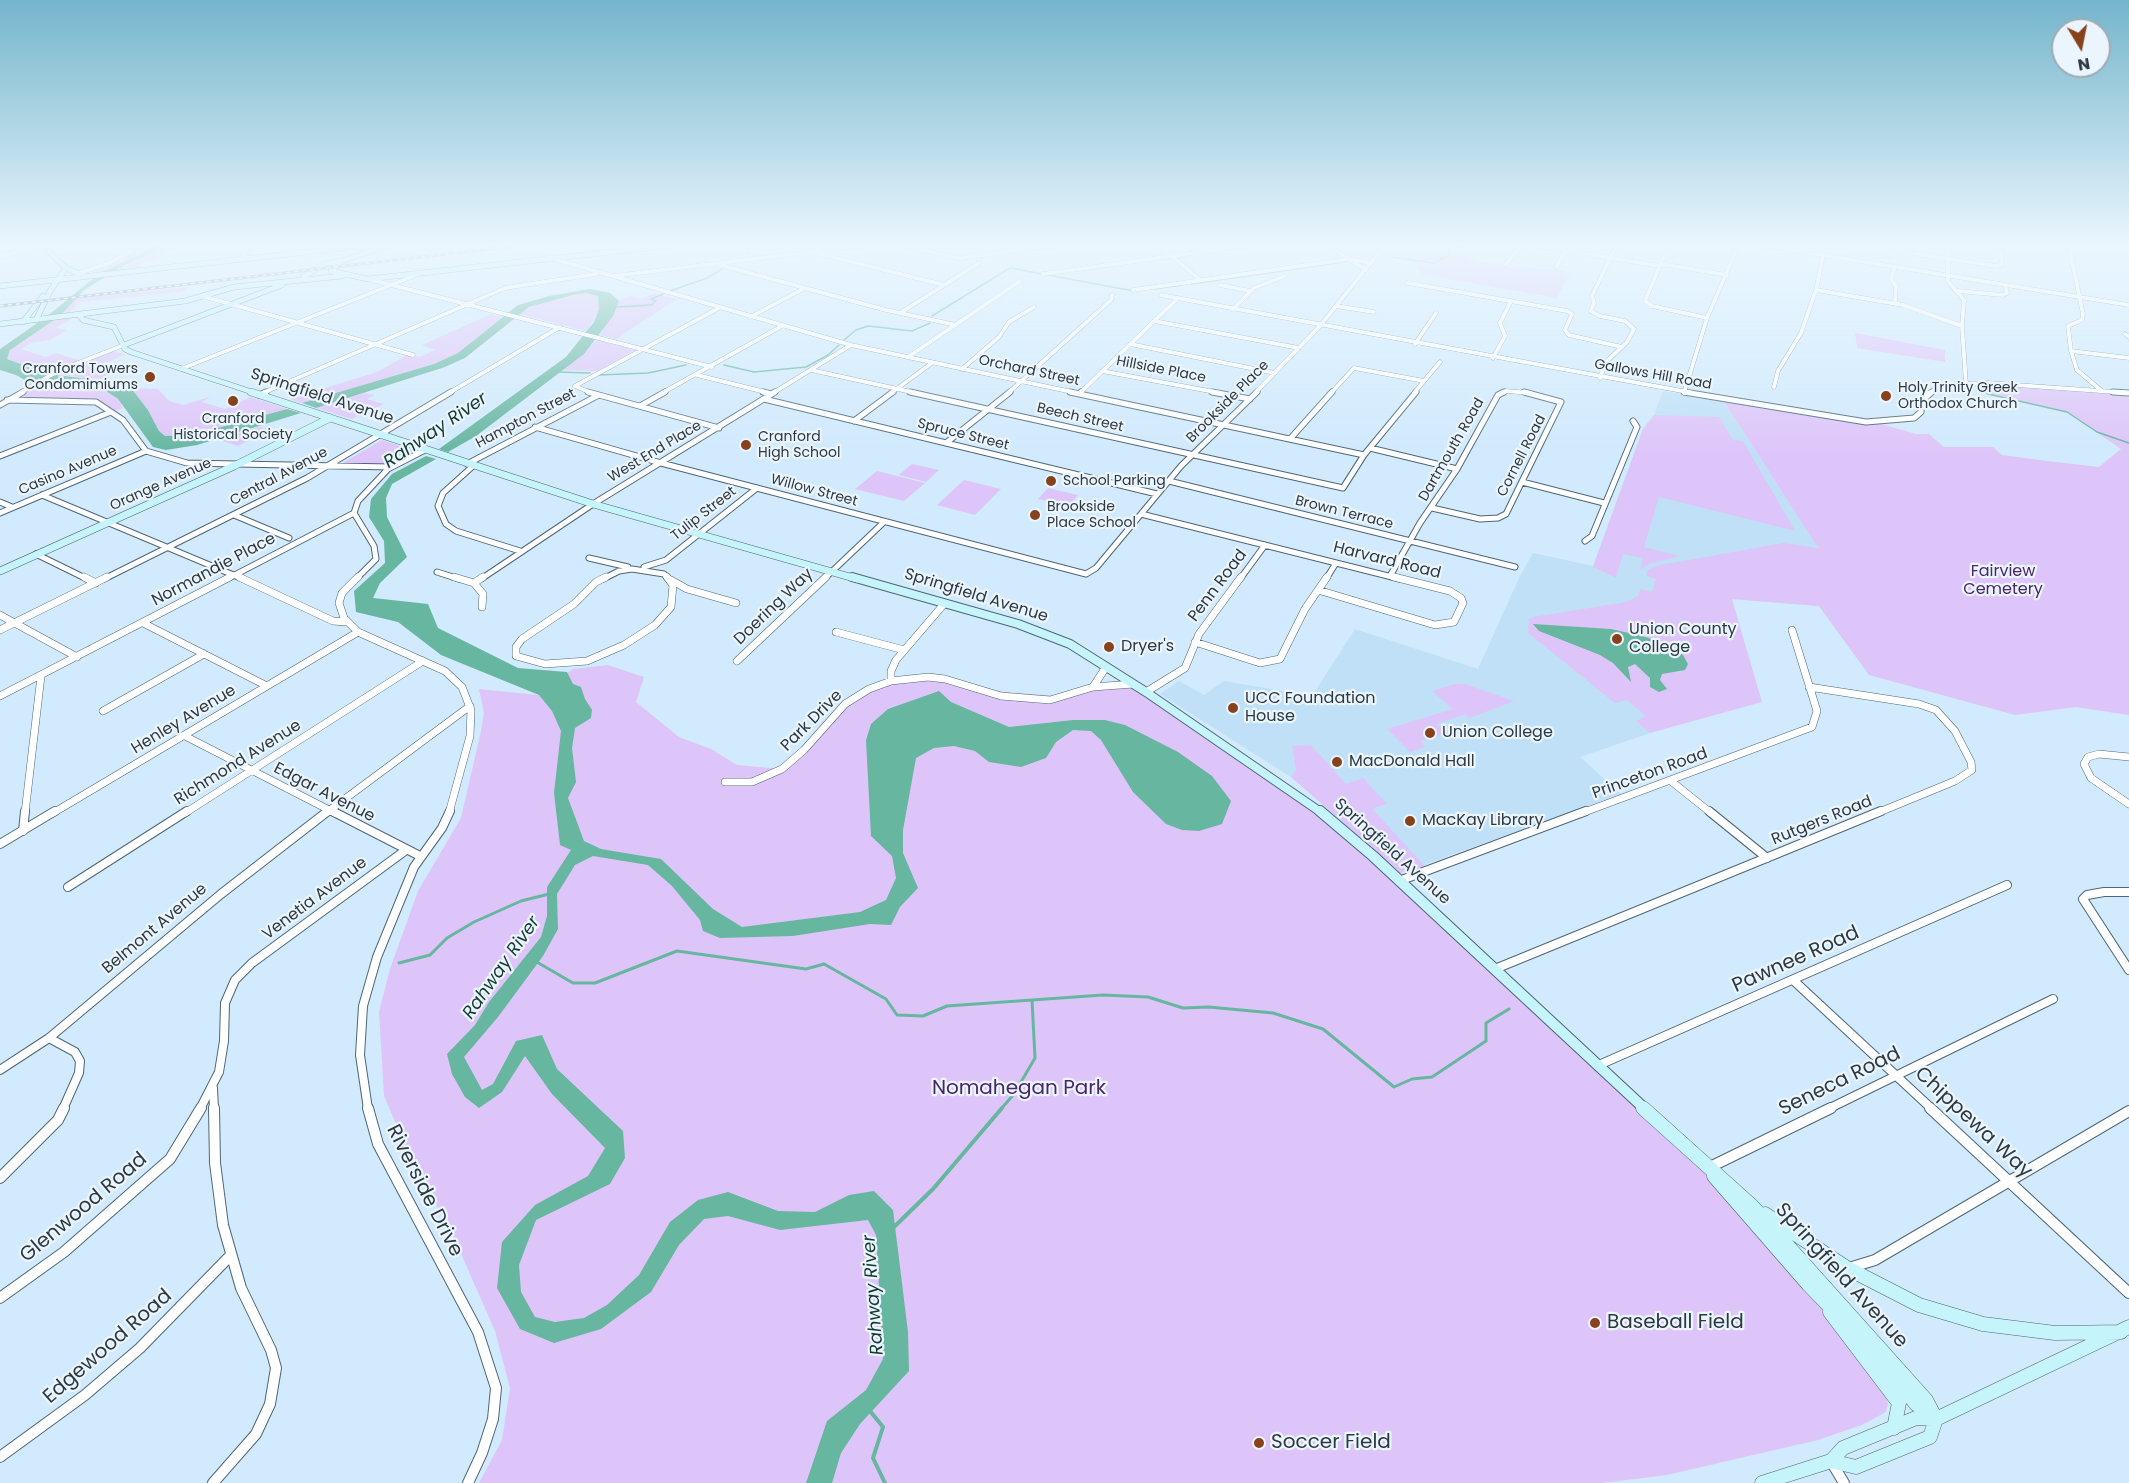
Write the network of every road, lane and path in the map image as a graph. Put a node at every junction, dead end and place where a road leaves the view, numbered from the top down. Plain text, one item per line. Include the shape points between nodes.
1 (28, 315) edge
2 (40, 315) edge
3 (76, 315) edge
4 (78, 315) edge
5 (92, 315) edge
6 (202, 315) edge
7 (273, 315) edge
8 (315, 315) edge
9 (441, 315) edge
10 (513, 315) edge
11 (705, 315) edge
12 (747, 315) edge
13 (910, 315) edge
14 (970, 315) edge
15 (1021, 315) edge
16 (1094, 315) edge
17 (1160, 315) edge
18 (1265, 315) edge
19 (1329, 315) edge
20 (1435, 315) edge
21 (1504, 315) edge
22 (1572, 315) edge
23 (1604, 315) edge
24 (1691, 315) edge
25 (1708, 315) edge
26 (1807, 315) edge
27 (1931, 315) edge
28 (1963, 315) edge
29 (2083, 315) edge
30 (750, 316) joint
31 (1707, 318) junction
32 (38, 320) junction
33 (95, 321) junction
34 (1154, 321) junction
35 (23, 322) junction
36 (298, 322) junction
37 (0, 324) edge
38 (956, 325) junction
39 (782, 326) junction
40 (1320, 326) junction
41 (1962, 326) junction
42 (560, 327) junction
43 (374, 344) junction
44 (1130, 344) junction
45 (1415, 344) junction
46 (124, 345) junction
47 (851, 345) junction
48 (1622, 347) junction
49 (1299, 348) junction
50 (642, 349) junction
51 (2071, 351) junction
52 (412, 355) dead end
53 (908, 357) junction
54 (1493, 358) junction
55 (2129, 358) edge
56 (1440, 362) dead end
57 (932, 363) junction
58 (712, 366) junction
59 (181, 369) junction
60 (962, 369) junction
61 (811, 370) junction
62 (1102, 371) junction
63 (1275, 373) junction
64 (696, 375) junction
65 (1600, 378) junction
66 (1425, 381) junction
67 (1022, 382) junction
68 (1966, 384) junction
69 (1774, 387) dead end
70 (897, 389) junction
71 (2102, 391) junction
72 (1684, 393) junction
73 (2129, 393) edge
74 (259, 394) junction
75 (771, 394) junction
76 (1079, 394) junction
77 (597, 396) junction
78 (764, 399) junction
79 (1250, 399) junction
80 (8, 400) junction
81 (0, 405) edge
82 (640, 406) junction
83 (1560, 406) joint
84 (987, 410) junction
85 (111, 412) junction
86 (330, 418) junction
87 (855, 421) junction
88 (1633, 421) dead end
89 (1224, 425) junction
90 (535, 427) junction
91 (719, 428) junction
92 (380, 435) junction
93 (1290, 439) junction
94 (946, 443) junction
95 (1370, 448) junction
96 (146, 451) junction
97 (428, 451) junction
98 (1191, 455) junction
99 (1364, 455) junction
100 (0, 456) edge
101 (661, 463) junction
102 (328, 465) junction
103 (470, 465) junction
104 (234, 466) junction
105 (390, 467) junction
106 (1457, 469) junction
107 (1169, 481) junction
108 (1522, 482) junction
109 (757, 488) junction
110 (1157, 494) junction
111 (42, 495) junction
112 (0, 502) edge
113 (1604, 502) junction
114 (592, 504) junction
115 (12, 507) junction
116 (1432, 508) junction
117 (0, 513) edge
118 (354, 513) junction
119 (1141, 514) junction
120 (234, 515) junction
121 (107, 522) junction
122 (884, 522) junction
123 (699, 534) junction
124 (289, 538) dead end
125 (1410, 541) junction
126 (1585, 541) dead end
127 (1266, 545) junction
128 (168, 547) junction
129 (520, 551) junction
130 (36, 554) junction
131 (589, 558) dead end
132 (666, 560) junction
133 (1336, 562) junction
134 (1515, 567) dead end
135 (632, 569) junction
136 (0, 571) edge
137 (437, 572) dead end
138 (830, 572) junction
139 (1088, 573) joint
140 (664, 574) junction
141 (234, 575) junction
142 (1390, 576) junction
143 (96, 583) junction
144 (474, 583) junction
145 (1318, 590) junction
146 (736, 603) dead end
147 (944, 604) junction
148 (482, 607) dead end
149 (0, 615) edge
150 (346, 622) junction
151 (15, 623) junction
152 (143, 623) junction
153 (0, 630) edge
154 (1792, 630) dead end
155 (358, 632) junction
156 (836, 633) dead end
157 (1195, 642) junction
158 (904, 650) junction
159 (204, 654) junction
160 (77, 657) junction
161 (423, 661) junction
162 (737, 661) dead end
163 (1106, 667) junction
164 (41, 676) junction
165 (891, 681) junction
166 (1133, 684) junction
167 (267, 686) junction
168 (1093, 687) junction
169 (1809, 687) junction
170 (1146, 692) junction
171 (0, 696) edge
172 (470, 706) junction
173 (103, 711) dead end
174 (185, 736) junction
175 (2129, 757) edge
176 (251, 770) junction
177 (1671, 781) junction
178 (725, 782) dead end
179 (2129, 804) edge
180 (329, 810) junction
181 (23, 831) junction
182 (0, 844) edge
183 (406, 850) junction
184 (420, 856) junction
185 (1767, 858) junction
186 (1399, 881) junction
187 (2007, 885) dead end
188 (68, 887) dead end
189 (2129, 892) edge
190 (1495, 969) junction
191 (2129, 970) edge
192 (242, 972) joint
193 (1793, 980) junction
194 (2053, 999) dead end
195 (49, 1038) junction
196 (1599, 1065) junction
197 (0, 1070) edge
198 (1895, 1075) junction
199 (213, 1088) junction
200 (2129, 1111) edge
201 (1708, 1168) junction
202 (0, 1178) edge
203 (2009, 1181) junction
204 (1752, 1206) junction
205 (231, 1255) junction
206 (1847, 1268) junction
207 (1808, 1284) junction
208 (2129, 1293) edge
209 (0, 1298) edge
210 (2125, 1330) edge
211 (1936, 1419) junction
212 (1894, 1428) junction
213 (0, 1457) edge
214 (1831, 1461) junction
215 (213, 1483) edge
216 (468, 1483) edge
217 (1762, 1483) edge
218 (1845, 1483) edge

1 - 35 street
2 - 32 street
3 - 32 street
4 - 33 street, Springfield Avenue
5 - 33 street via 90,319
6 - 46 street
7 - 36 street
8 - 36 street
9 - 43 street
10 - 42 street
11 - 50 street, Hampton Street
12 - 30 street, Orchard Street
13 - 38 street
14 - 38 street
15 - 60 street
16 - 67 street
17 - 34 street
18 - 40 street, Gallows Hill Road
19 - 40 street, Brookside Place
20 - 45 street
21 - 54 street via 1500,323 1505,336
22 - 48 street via 1565,330 1569,335
23 - 48 street via 1632,324 1634,329
24 - 31 street
25 - 31 street
26 - 69 street via 1778,371
27 - 41 street
28 - 41 street
29 - 51 street via 2082,320 2068,326
30 - 39 street, Orchard Street
31 - 72 street
32 - 35 street
33 - 46 street, Springfield Avenue via 118,329
34 - 44 street
34 - 49 street
35 - 37 street
36 - 43 street
36 - 59 street
38 - 53 street
39 - 47 street, Orchard Street
39 - 58 street
40 - 45 street, Gallows Hill Road
40 - 49 street, Brookside Place
41 - 68 street
42 - 50 street
42 - 92 street, Central Avenue
43 - 52 street
43 - 74 street
44 - 62 street
44 - 63 street
45 - 54 street, Gallows Hill Road
46 - 59 street, Springfield Avenue via 127,351
46 - 80 street via 53,374
47 - 53 street, Orchard Street
47 - 61 street, West End Place
48 - 65 street via 1606,362
49 - 63 street, Brookside Place
50 - 58 street
50 - 77 street, Hampton Street via 575,388
51 - 55 street
51 - 71 street via 2077,370
53 - 57 street, Orchard Street
54 - 65 street, Gallows Hill Road
56 - 66 street
57 - 60 street, Orchard Street
57 - 70 street
58 - 64 street
59 - 74 street, Springfield Avenue
60 - 67 street, Orchard Street
61 - 70 street, Beech Street
61 - 75 street, West End Place
62 - 76 street
62 - 79 street, Hillside Place
63 - 79 street, Brookside Place
64 - 75 street
64 - 82 street
65 - 72 street, Gallows Hill Road
66 - 93 street via 1354,368
66 - 95 street
67 - 76 street, Orchard Street
67 - 84 street
68 - 71 street, Gallows Hill Road
68 - 72 street, Gallows Hill Road via 1932,391 1922,401 1919,415 1883,422
70 - 84 street, Beech Street
70 - 87 street
71 - 73 street, Gallows Hill Road
74 - 86 street, Springfield Avenue
75 - 78 street, West End Place
76 - 89 street, Orchard Street
77 - 82 street
77 - 90 street, Hampton Street
78 - 87 street, Spruce Street
78 - 91 street, West End Place
79 - 89 street, Brookside Place
80 - 81 street
80 - 85 street via 90,401
82 - 91 street
83 - 106 street, Dartmouth Road via 1561,402 1551,397 1513,390 1500,393
83 - 108 street, Cornell Road
84 - 94 street
84 - 98 street, Beech Street
85 - 96 street via 123,420
85 - 100 street
86 - 92 street, Springfield Avenue
86 - 104 street, Orange Avenue
87 - 94 street, Spruce Street
88 - 113 street via 1636,427
89 - 93 street, Orchard Street
89 - 98 street, Brookside Place
90 - 101 street, Willow Street
90 - 103 street, Hampton Street
91 - 101 street, West End Place
92 - 97 street, Springfield Avenue
92 - 102 street, Central Avenue
93 - 99 street, Orchard Street
94 - 110 street, Spruce Street
95 - 99 street
95 - 106 street
96 - 104 street via 187,463
96 - 111 street, Casino Avenue
97 - 103 street, Springfield Avenue
97 - 105 street, Normandie Place
98 - 99 street, Beech Street via 1344,488
98 - 107 street, Brookside Place
101 - 109 street, Willow Street
101 - 114 street, West End Place
102 - 104 street
102 - 105 street
102 - 120 street, Central Avenue
103 - 114 street, Springfield Avenue
103 - 129 street, Hampton Street via 443,493 438,506 446,524 456,531
104 - 121 street, Orange Avenue
105 - 118 street, Normandie Place via 358,501
106 - 116 street, Dartmouth Road
107 - 110 street, Brookside Place
107 - 125 street, Brown Terrace
108 - 113 street
108 - 116 street, Cornell Road via 1506,514 1498,518 1473,519
109 - 122 street, Willow Street
109 - 123 street, Tulip Street
110 - 119 street, Brookside Place
111 - 115 street, Casino Avenue
111 - 121 street
112 - 115 street
113 - 126 street via 1592,536
114 - 123 street, Springfield Avenue
114 - 129 street, West End Place
115 - 117 street, Casino Avenue
116 - 125 street, Dartmouth Road
118 - 141 street, Normandie Place
118 - 150 street via 376,556 373,565 348,585 340,597 340,610
119 - 127 street, Harvard Road
119 - 139 street, Brookside Place
120 - 124 street
120 - 128 street, Central Avenue
121 - 128 street
121 - 130 street, Orange Avenue
122 - 138 street, Doering Way
122 - 139 street, Willow Street
123 - 132 street, Tulip Street
123 - 138 street, Springfield Avenue
125 - 134 street, Brown Terrace
125 - 142 street, Dartmouth Road
127 - 133 street, Harvard Road
127 - 157 street, Penn Road
128 - 141 street
128 - 143 street, Central Avenue
129 - 144 street, West End Place
130 - 136 street, Orange Avenue
130 - 143 street
131 - 135 street
132 - 135 street
132 - 140 street via 661,567
133 - 142 street, Harvard Road
133 - 145 street
135 - 140 street
135 - 140 street via 596,582 574,604 522,639 516,656 534,663 567,664 587,661 624,645 655,625 671,607 674,589
137 - 144 street
138 - 147 street, Springfield Avenue
138 - 162 street, Doering Way
140 - 146 street via 687,589
141 - 150 street via 333,621
141 - 152 street, Normandie Place
142 - 145 street, Harvard Road via 1455,593 1463,603 1457,619 1435,625
143 - 151 street, Central Avenue
144 - 148 street via 483,594
145 - 157 street via 1283,656 1275,662 1260,663
147 - 158 street
147 - 163 street, Springfield Avenue via 1018,624 1070,644
149 - 151 street
150 - 155 street, Riverside Drive
151 - 153 street, Central Avenue
151 - 160 street
152 - 159 street
152 - 160 street, Normandie Place
154 - 169 street, Princeton Road
155 - 161 street, Riverside Drive
155 - 167 street, Henley Avenue
156 - 158 street
157 - 170 street, Penn Road via 1185,668
158 - 165 street via 893,665
159 - 167 street
159 - 173 street
160 - 164 street, Normandie Place
161 - 172 street, Riverside Drive via 455,679
161 - 176 street, Richmond Avenue
163 - 166 street, Springfield Avenue
163 - 168 street
164 - 171 street, Normandie Place
164 - 181 street
165 - 168 street, Park Drive via 945,679 1001,696 1050,700
165 - 178 street, Park Drive via 845,704 782,769 752,782
166 - 168 street, Park Drive
166 - 170 street, Springfield Avenue
167 - 174 street, Henley Avenue
169 - 177 street, Princeton Road via 1817,711 1812,727
169 - 185 street, Rutgers Road via 1930,707 1955,731 1972,770 1955,782
170 - 186 street, Springfield Avenue via 1310,803
172 - 180 street, Belmont Avenue
172 - 184 street, Riverside Drive via 470,736 452,809
174 - 176 street, Edgar Avenue
174 - 181 street, Henley Avenue
175 - 179 street via 2099,754 2088,757 2084,764 2091,778
176 - 180 street, Edgar Avenue
176 - 188 street, Richmond Avenue
177 - 185 street
177 - 186 street, Princeton Road
180 - 183 street, Edgar Avenue
180 - 195 street, Belmont Avenue via 221,894
181 - 182 street, Henley Avenue
183 - 184 street, Edgar Avenue
183 - 192 street, Venetia Avenue
184 - 216 street, Riverside Drive via 370,981 360,1029 361,1067 370,1122 378,1144 478,1332 496,1388 493,1419
185 - 190 street, Rutgers Road
186 - 190 street, Springfield Avenue
187 - 193 street, Pawnee Road
189 - 191 street via 2104,892 2082,899
190 - 196 street, Springfield Avenue
192 - 199 street, Glenwood Road via 225,1004 224,1041
193 - 196 street, Pawnee Road
193 - 198 street, Chippewa Way
194 - 198 street, Seneca Road
195 - 197 street, Belmont Avenue
195 - 202 street via 75,1052 80,1061 79,1073 58,1119
196 - 201 street, Springfield Avenue
198 - 201 street, Seneca Road
198 - 203 street, Chippewa Way
199 - 205 street via 215,1163
199 - 209 street, Glenwood Road via 170,1159 72,1245
200 - 203 street
201 - 204 street, Springfield Avenue
201 - 207 street, Springfield Avenue via 1723,1190
203 - 206 street via 1875,1260
203 - 208 street, Chippewa Way
204 - 206 street
204 - 211 street, Springfield Avenue via 1926,1400
205 - 213 street, Edgewood Road via 140,1348 85,1395
205 - 215 street via 241,1288 274,1361 275,1386 256,1434
206 - 210 street via 1919,1305 1983,1324 2055,1333
207 - 211 street, Springfield Avenue via 1916,1404
207 - 212 street via 1893,1391 1899,1403
210 - 211 street
211 - 212 street via 1916,1418
211 - 214 street via 1930,1437 1895,1452 1856,1467
212 - 214 street via 1843,1448
214 - 217 street
214 - 218 street

